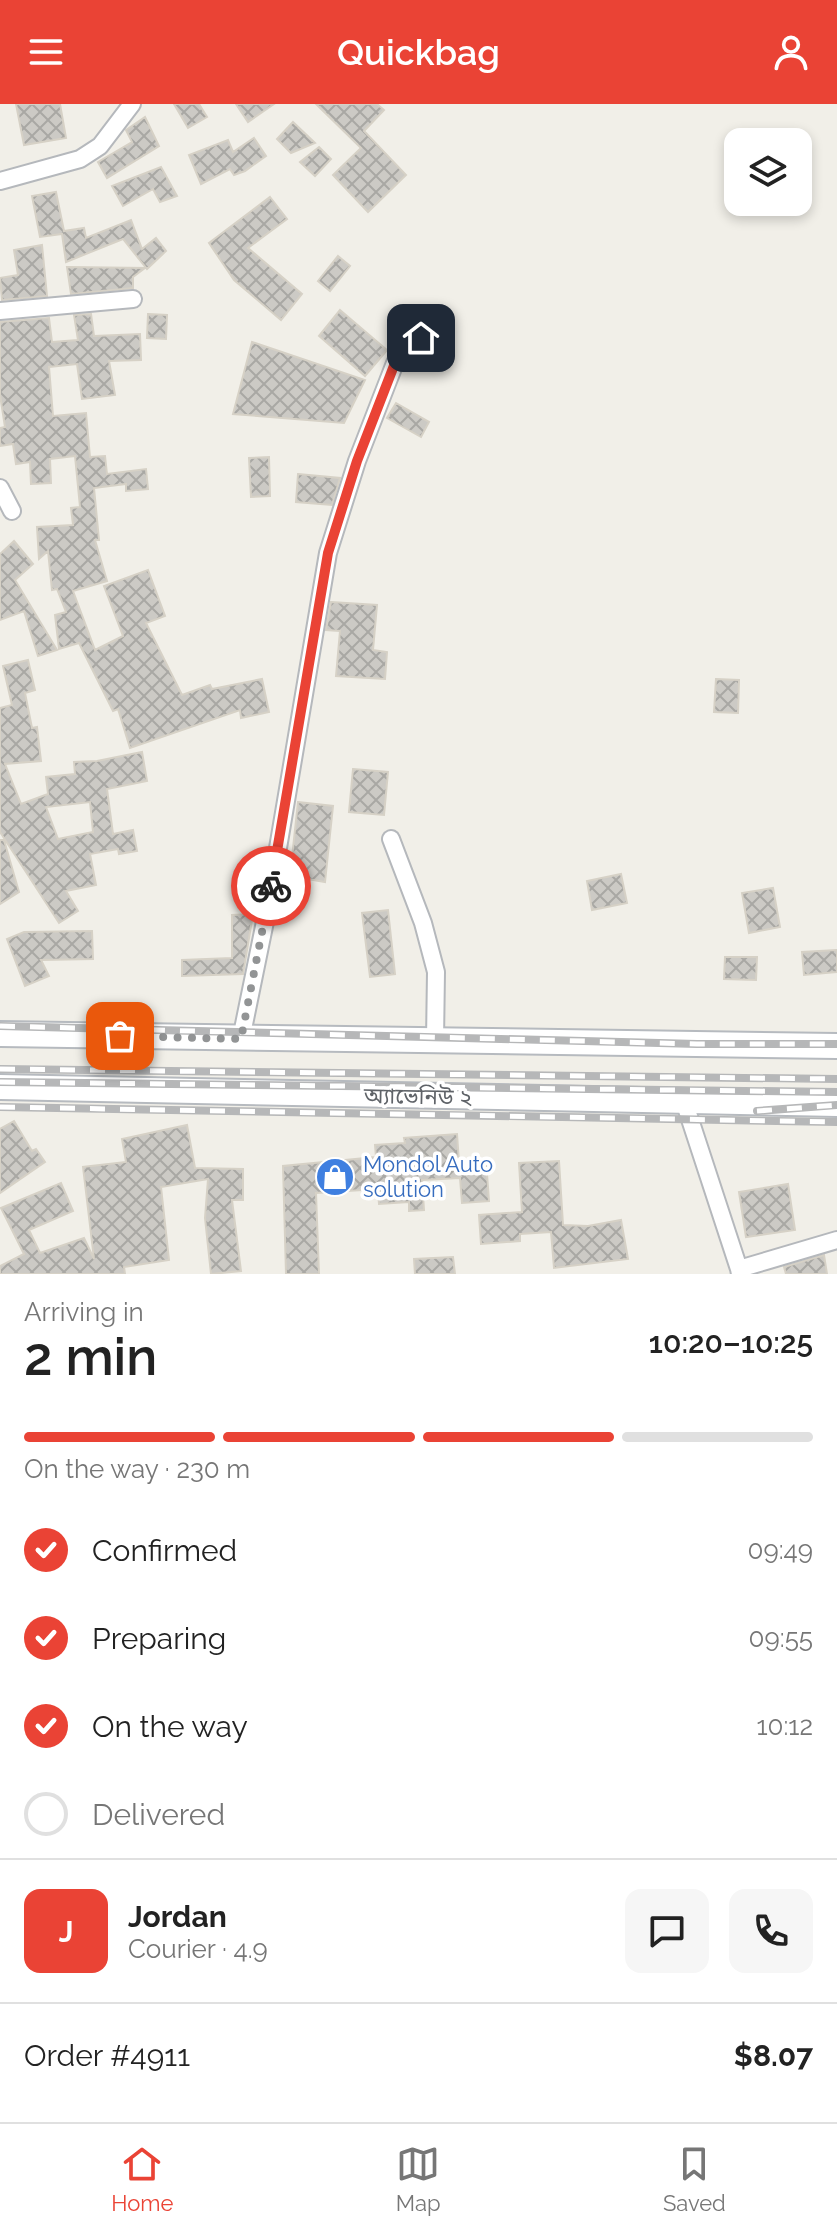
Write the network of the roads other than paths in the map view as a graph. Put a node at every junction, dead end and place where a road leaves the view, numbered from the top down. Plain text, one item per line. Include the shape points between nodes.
1 (132, 104) edge
2 (0, 181) edge
3 (133, 299) dead end
4 (0, 311) edge
5 (421, 338) dead end
6 (0, 488) edge
7 (12, 511) dead end
8 (391, 839) dead end
9 (0, 1034) edge
10 (241, 1039) junction
11 (435, 1040) junction
12 (837, 1046) edge
13 (0, 1087) edge
14 (684, 1101) junction
15 (837, 1104) edge
16 (837, 1240) edge
17 (739, 1271) edge

1 - 2 street via 100,146 80,159
3 - 4 street
5 - 10 street via 395,363 328,553
6 - 7 street
8 - 11 street via 436,972
9 - 10 main road
10 - 11 main road
11 - 12 main road
13 - 14 main road, অ্যাভেনিউ ২
14 - 15 main road, অ্যাভেনিউ ২
14 - 17 street
16 - 17 street

